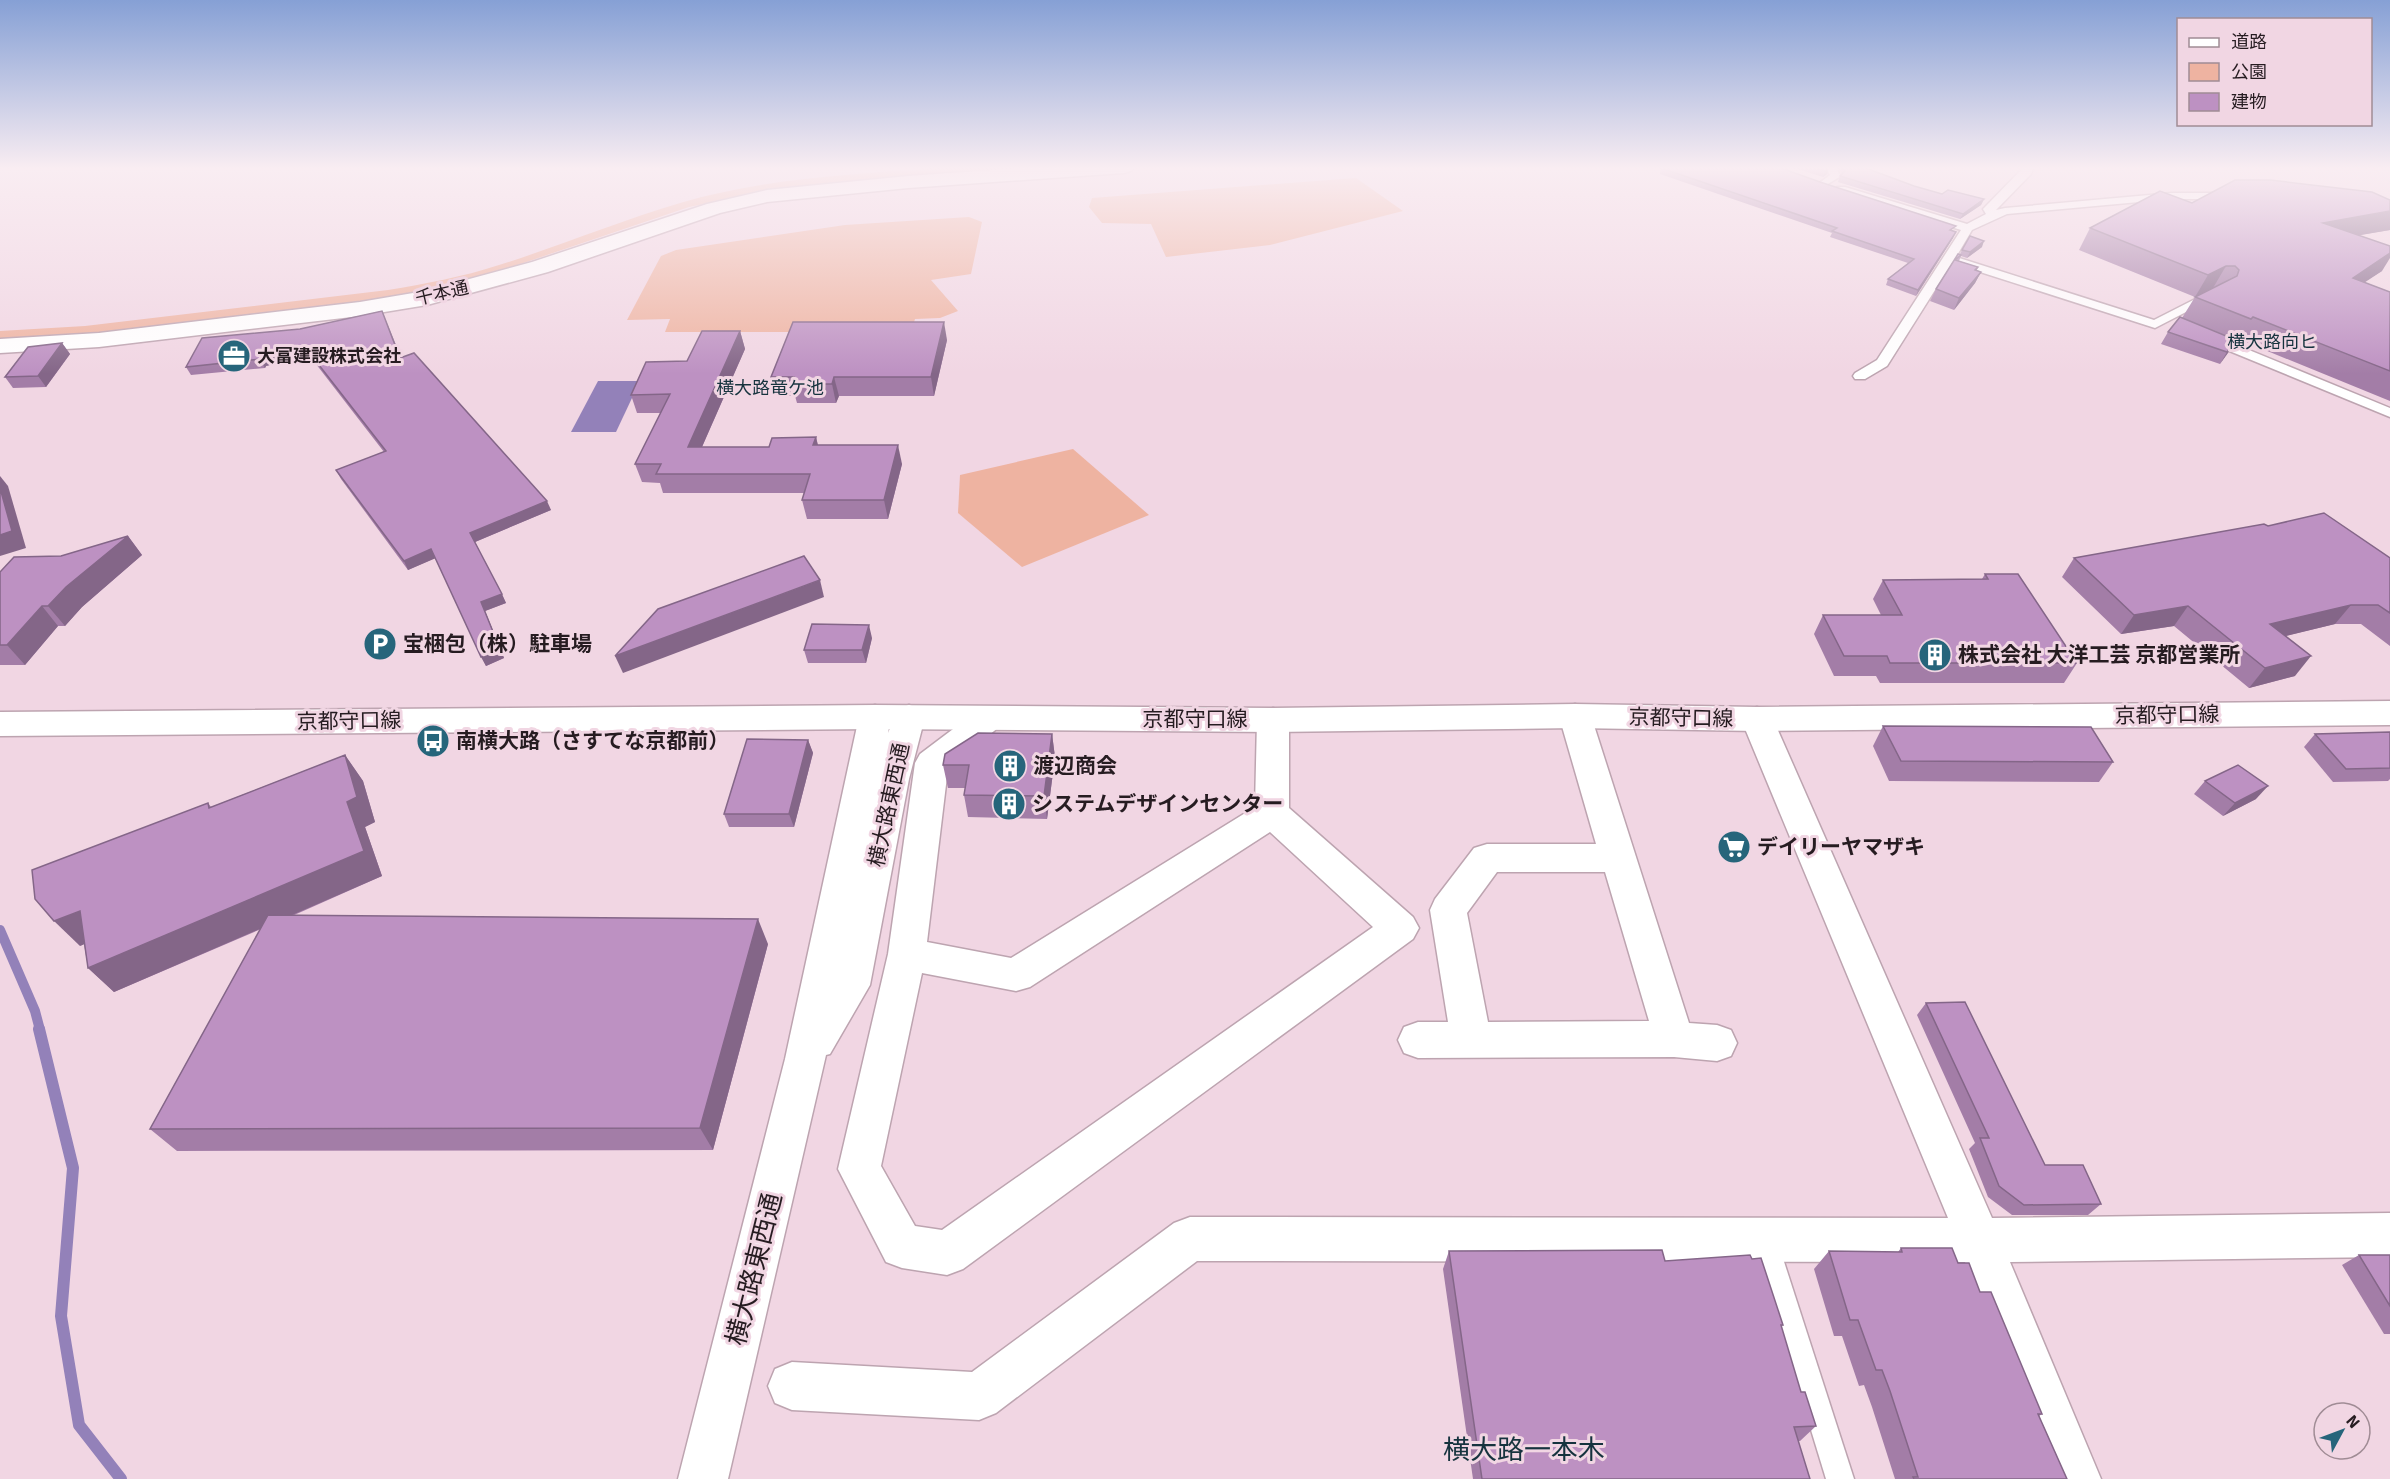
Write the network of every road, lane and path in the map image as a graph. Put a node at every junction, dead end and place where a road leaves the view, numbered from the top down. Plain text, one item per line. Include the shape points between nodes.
1 (631, 236) edge
2 (1964, 236) edge
3 (1951, 259) junction
4 (2218, 293) edge
5 (2164, 319) junction
6 (0, 346) edge
7 (1860, 376) dead end
8 (2390, 413) edge
9 (2390, 714) edge
10 (1575, 716) junction
11 (892, 717) junction
12 (988, 719) junction
13 (1757, 719) junction
14 (1273, 720) junction
15 (0, 724) edge
16 (1272, 813) junction
17 (1618, 858) junction
18 (907, 954) junction
19 (1674, 1039) junction
20 (1418, 1040) dead end
21 (1471, 1040) junction
22 (1717, 1042) dead end
23 (2390, 1235) edge
24 (1765, 1240) junction
25 (1979, 1240) junction
26 (792, 1386) dead end
27 (703, 1479) edge
28 (1840, 1479) edge
29 (2076, 1479) edge

1 - 6 street, 千本通 via 540,267 427,298 99,340
2 - 3 lane
3 - 5 lane via 2155,324
3 - 7 lane via 1882,363
4 - 5 lane
5 - 8 lane
9 - 13 street, 京都守口線
10 - 13 street, 京都守口線
10 - 14 street, 京都守口線
10 - 17 street
11 - 12 street, 京都守口線
11 - 15 street, 京都守口線
11 - 27 street, 横大路東西通 via 892,779 851,985 805,1059
12 - 14 street, 京都守口線
12 - 18 street via 932,763
13 - 25 street
14 - 16 street
16 - 18 street via 1016,975
16 - 18 street via 1400,928 946,1253 903,1246 860,1169
17 - 19 street
17 - 21 street via 1487,858 1448,910
19 - 21 street
19 - 22 street
20 - 21 street
23 - 25 street
24 - 25 street
24 - 26 street via 1190,1239 979,1396
24 - 28 lane
25 - 29 street

